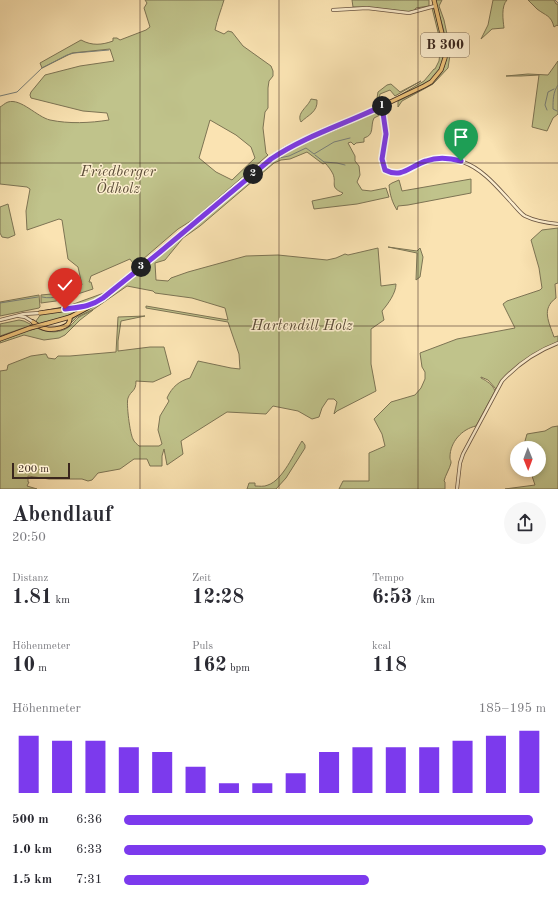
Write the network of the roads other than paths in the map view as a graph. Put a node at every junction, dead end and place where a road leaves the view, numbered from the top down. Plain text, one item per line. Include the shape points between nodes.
1 (434, 0) edge
2 (435, 6) junction
3 (333, 10) dead end
4 (382, 106) junction
5 (558, 224) edge
6 (94, 304) junction
7 (40, 313) joint
8 (16, 316) junction
9 (70, 316) junction
10 (0, 320) edge
11 (33, 322) joint
12 (0, 339) edge
13 (558, 343) edge
14 (457, 489) edge

1 - 2 main road, B 300
2 - 3 street via 405,13 367,8
2 - 4 main road, B 300 via 446,51 441,70 424,86
4 - 5 street via 386,134 382,159 385,170 400,173 428,160 455,159 471,165 481,173 524,215
4 - 6 main road, B 300 via 300,142 271,159
6 - 7 main road
6 - 9 main road, B 300
7 - 8 street
8 - 10 street
8 - 11 street
9 - 11 main road via 67,325 54,330
9 - 12 main road, B 300, bridge
13 - 14 street via 527,360 502,381 463,454

